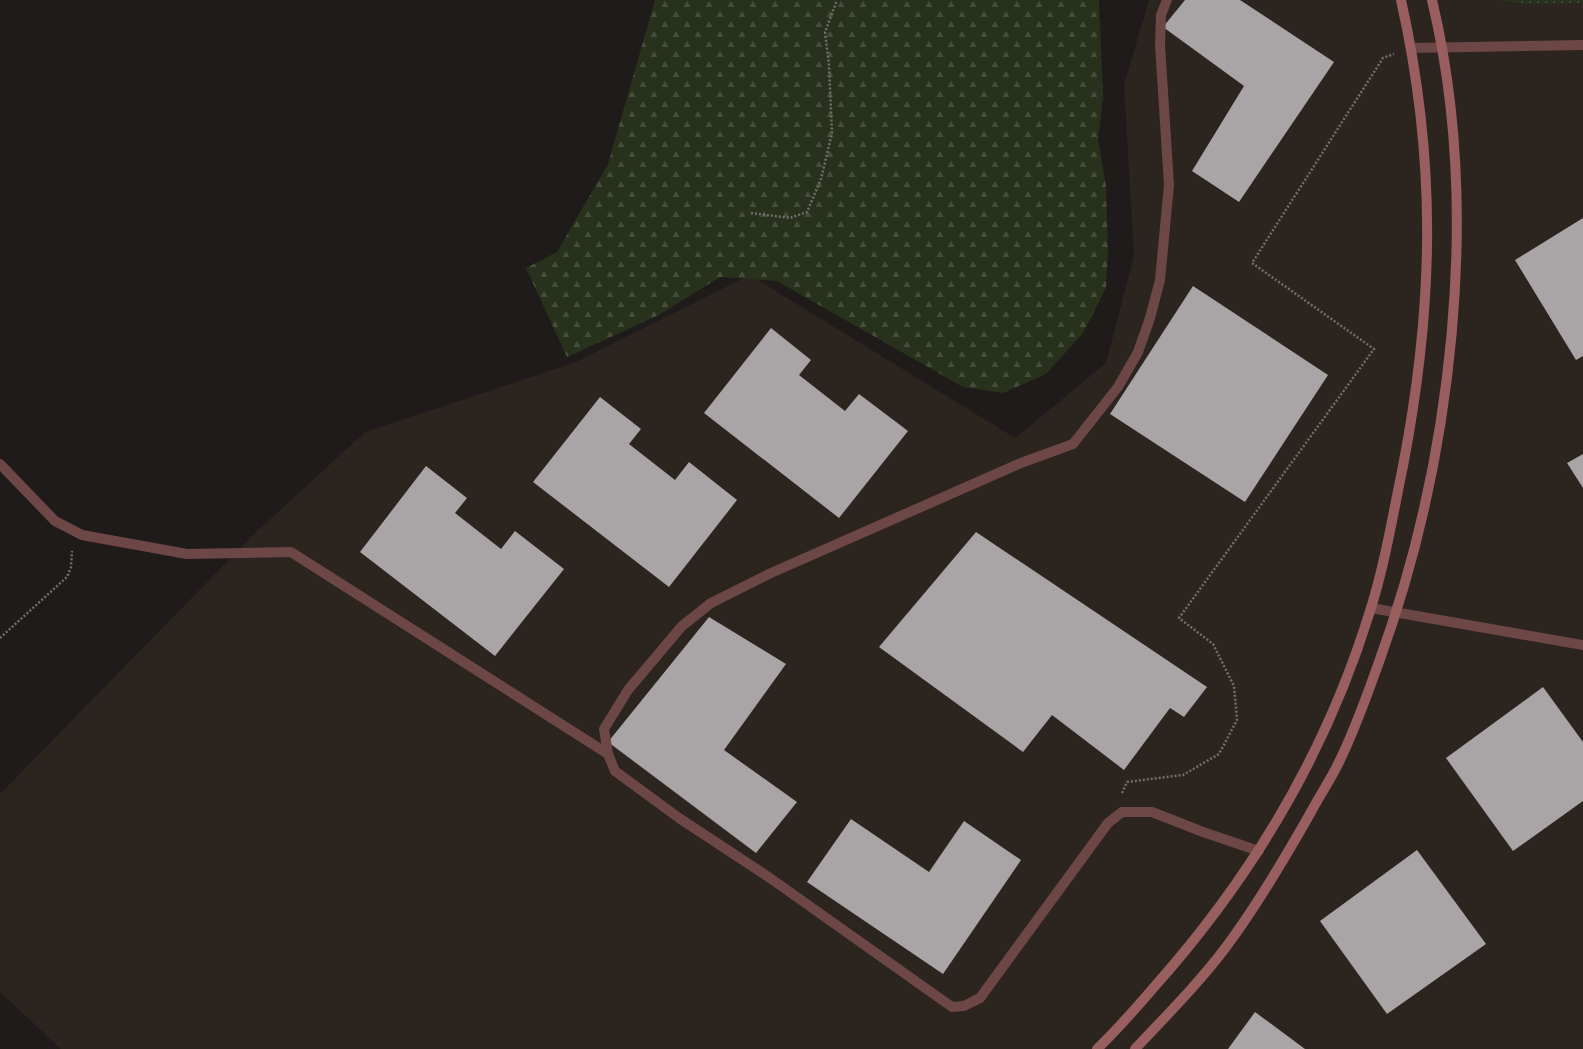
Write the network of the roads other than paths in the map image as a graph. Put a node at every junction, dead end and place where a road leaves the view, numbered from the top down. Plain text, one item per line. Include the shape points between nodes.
1 (1167, 0) edge
2 (1401, 0) edge
3 (1432, 0) edge
4 (1583, 45) edge
5 (1442, 47) junction
6 (1411, 48) junction
7 (0, 464) edge
8 (1372, 608) junction
9 (1396, 612) junction
10 (1583, 645) edge
11 (608, 754) junction
12 (1259, 851) junction
13 (1097, 1049) edge
14 (1135, 1049) edge

1 - 11 street via 1161,15 1160,45 1169,186 1160,280 1138,352 1118,387 1073,444 1021,463 772,573 711,603 682,626 628,690 604,729
2 - 6 main road
3 - 5 main road
4 - 5 street
5 - 6 street
5 - 9 main road via 1448,82 1455,169 1456,277 1438,434 1420,525
6 - 8 main road via 1427,168 1427,289 1410,430
7 - 11 street via 55,521 82,535 187,554 291,552
8 - 9 street
8 - 12 main road via 1357,652 1319,742 1288,803
9 - 10 street
9 - 14 main road via 1367,695 1339,762 1299,834 1256,904 1225,948
11 - 12 street via 615,771 679,818 777,882 952,1007 964,1006 980,998 1108,823 1122,812 1152,812
12 - 13 main road via 1223,904 1187,950

